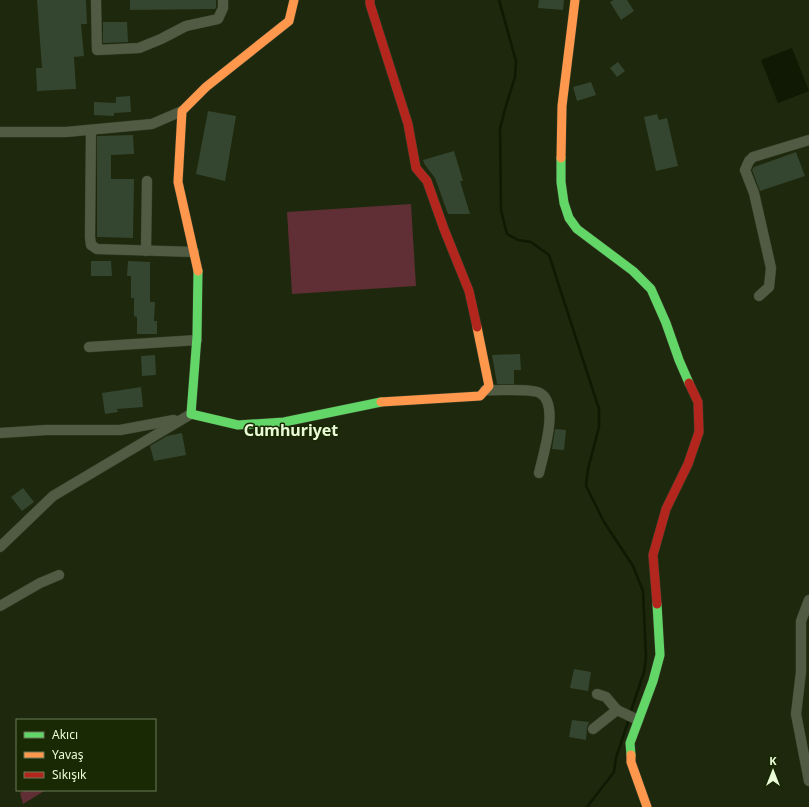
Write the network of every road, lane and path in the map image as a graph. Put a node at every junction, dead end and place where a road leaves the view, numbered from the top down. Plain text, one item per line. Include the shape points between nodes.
1 (96, 0) edge
2 (223, 0) edge
3 (294, 0) edge
4 (370, 0) edge
5 (575, 0) edge
6 (182, 111) junction
7 (91, 130) junction
8 (0, 132) edge
9 (809, 140) edge
10 (147, 181) dead end
11 (146, 250) junction
12 (194, 252) junction
13 (759, 296) dead end
14 (197, 340) junction
15 (89, 347) dead end
16 (484, 390) junction
17 (186, 416) junction
18 (0, 433) edge
19 (539, 473) dead end
20 (0, 548) edge
21 (59, 575) dead end
22 (809, 600) edge
23 (0, 606) edge
24 (597, 694) dead end
25 (617, 710) junction
26 (638, 720) junction
27 (594, 729) dead end
28 (809, 781) edge
29 (647, 807) edge

1 - 2 street via 97,50 104,50 139,48 186,26 218,19 223,8
3 - 6 street via 289,21 206,87
4 - 16 street via 408,124 416,168 427,181 469,292 489,386
5 - 26 street via 562,106 561,182 564,203 569,218 577,229 633,271 651,289 698,402 699,432 688,464 666,509 653,555 660,655
6 - 7 street via 152,124
6 - 12 street via 178,182
7 - 8 street
7 - 11 street via 91,245 97,249
9 - 13 street via 753,157 748,161 745,170 754,193 771,268 769,287
10 - 11 street
11 - 12 street
12 - 14 street via 198,272
14 - 15 street
14 - 17 street
16 - 17 street via 480,396 377,402 284,422 238,425
16 - 19 street via 531,391 545,397 550,422
17 - 18 street via 120,430
17 - 20 street via 53,496
21 - 23 street
22 - 28 street via 802,621 801,672 796,714
24 - 25 street via 606,697
25 - 26 street
25 - 27 street
26 - 29 street via 630,743 631,762

